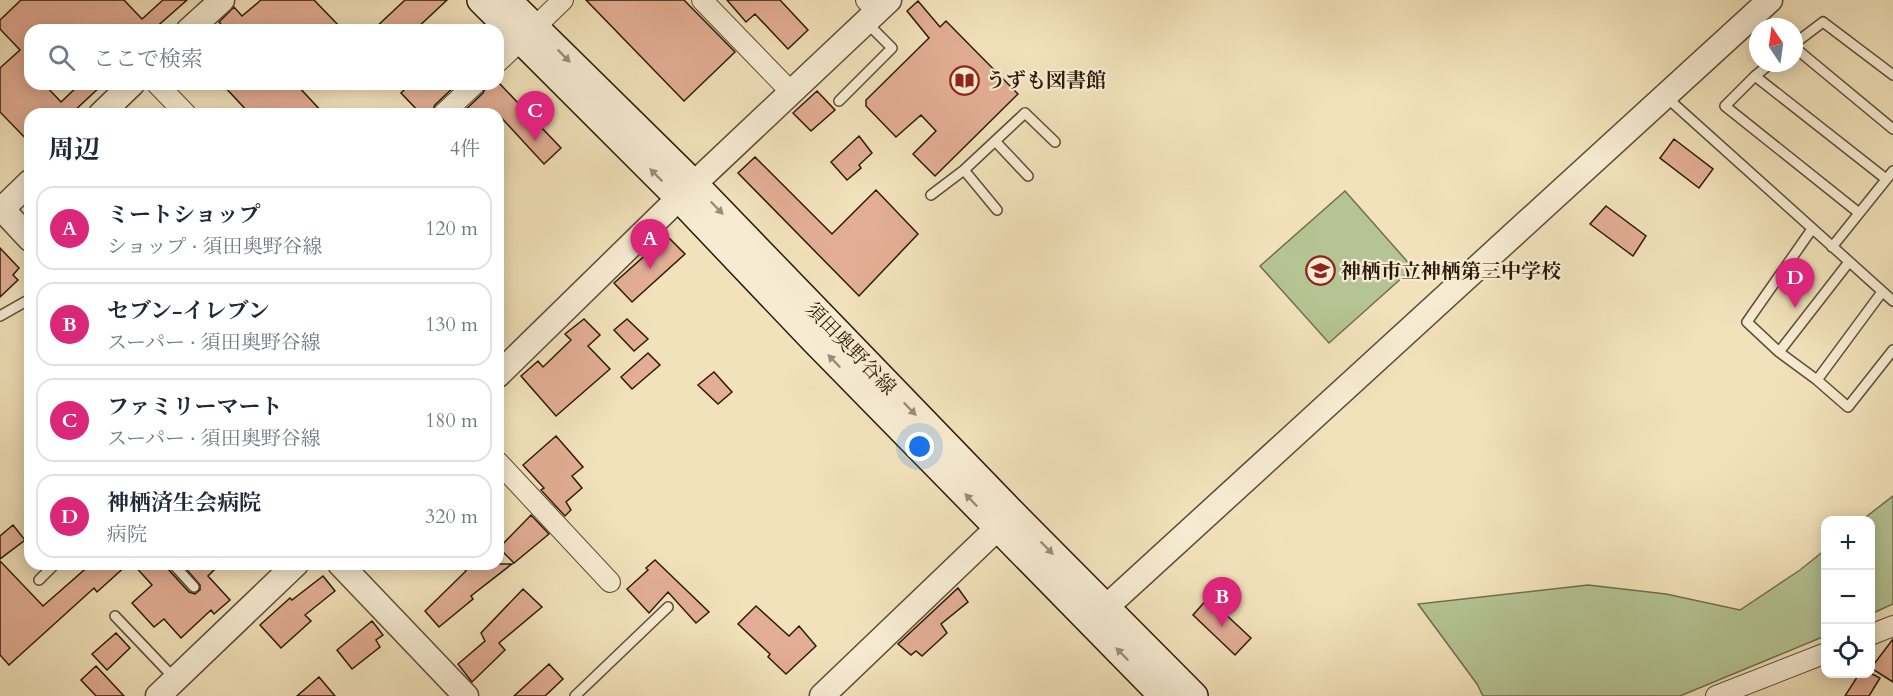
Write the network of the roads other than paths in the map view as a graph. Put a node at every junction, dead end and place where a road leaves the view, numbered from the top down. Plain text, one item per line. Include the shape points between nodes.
1 (222, 0) edge
2 (481, 0) edge
3 (507, 0) edge
4 (563, 0) edge
5 (1770, 0) edge
6 (710, 3) edge
7 (874, 8) edge
8 (196, 24) edge
9 (528, 34) junction
10 (1803, 39) edge
11 (1803, 54) edge
12 (504, 56) edge
13 (1760, 72) edge
14 (1893, 75) edge
15 (1755, 76) junction
16 (126, 90) edge
17 (163, 90) edge
18 (469, 90) edge
19 (791, 92) junction
20 (1665, 96) junction
21 (839, 101) dead end
22 (107, 108) edge
23 (180, 108) edge
24 (450, 108) edge
25 (1893, 129) edge
26 (995, 141) junction
27 (1055, 142) dead end
28 (964, 170) junction
29 (1893, 171) edge
30 (1028, 176) dead end
31 (1886, 179) junction
32 (24, 188) edge
33 (686, 191) junction
34 (931, 195) dead end
35 (1, 209) edge
36 (997, 210) dead end
37 (1859, 213) junction
38 (1812, 229) junction
39 (24, 233) edge
40 (1832, 247) junction
41 (1849, 262) junction
42 (1882, 292) junction
43 (1893, 301) edge
44 (24, 302) edge
45 (0, 316) edge
46 (1893, 350) edge
47 (1779, 352) junction
48 (504, 369) edge
49 (1817, 380) junction
50 (504, 468) edge
51 (1005, 521) junction
52 (49, 570) edge
53 (178, 570) edge
54 (290, 570) edge
55 (346, 570) edge
56 (39, 580) dead end
57 (610, 582) dead end
58 (194, 587) dead end
59 (668, 607) dead end
60 (1098, 614) junction
61 (115, 616) dead end
62 (1893, 626) edge
63 (1875, 633) edge
64 (1821, 655) edge
65 (176, 679) junction
66 (1172, 692) edge
67 (158, 696) edge
68 (466, 696) edge
69 (575, 696) edge
70 (822, 696) edge
71 (1718, 696) edge

1 - 8 street
2 - 9 main road, 須田奥野谷線
3 - 9 main road, 須田奥野谷線
4 - 9 street
5 - 20 street
6 - 19 street
7 - 19 street
7 - 21 lane via 892,48
9 - 12 street
9 - 33 main road, 須田奥野谷線
10 - 14 lane via 1823,22
11 - 25 lane
13 - 15 lane
15 - 31 lane
15 - 37 lane via 1725,106
16 - 22 street
17 - 23 street
18 - 24 street
19 - 33 street
20 - 38 lane
20 - 60 street
26 - 27 lane via 1026,113
26 - 28 lane
26 - 30 lane
28 - 34 lane
28 - 36 lane
29 - 31 lane
31 - 37 lane
32 - 35 street
33 - 48 street
33 - 51 main road, 須田奥野谷線
35 - 39 street
37 - 40 lane
38 - 40 lane
38 - 47 lane via 1747,322
40 - 41 lane
41 - 42 lane
41 - 47 lane
42 - 43 lane
42 - 49 lane
44 - 45 lane
46 - 49 lane via 1848,407
47 - 49 lane
50 - 57 street
51 - 60 main road, 須田奥野谷線
51 - 70 street
52 - 56 lane
53 - 58 lane
54 - 65 street
55 - 68 street
59 - 69 lane
60 - 66 main road, 須田奥野谷線
61 - 65 lane
62 - 63 street
64 - 71 street
65 - 67 street

